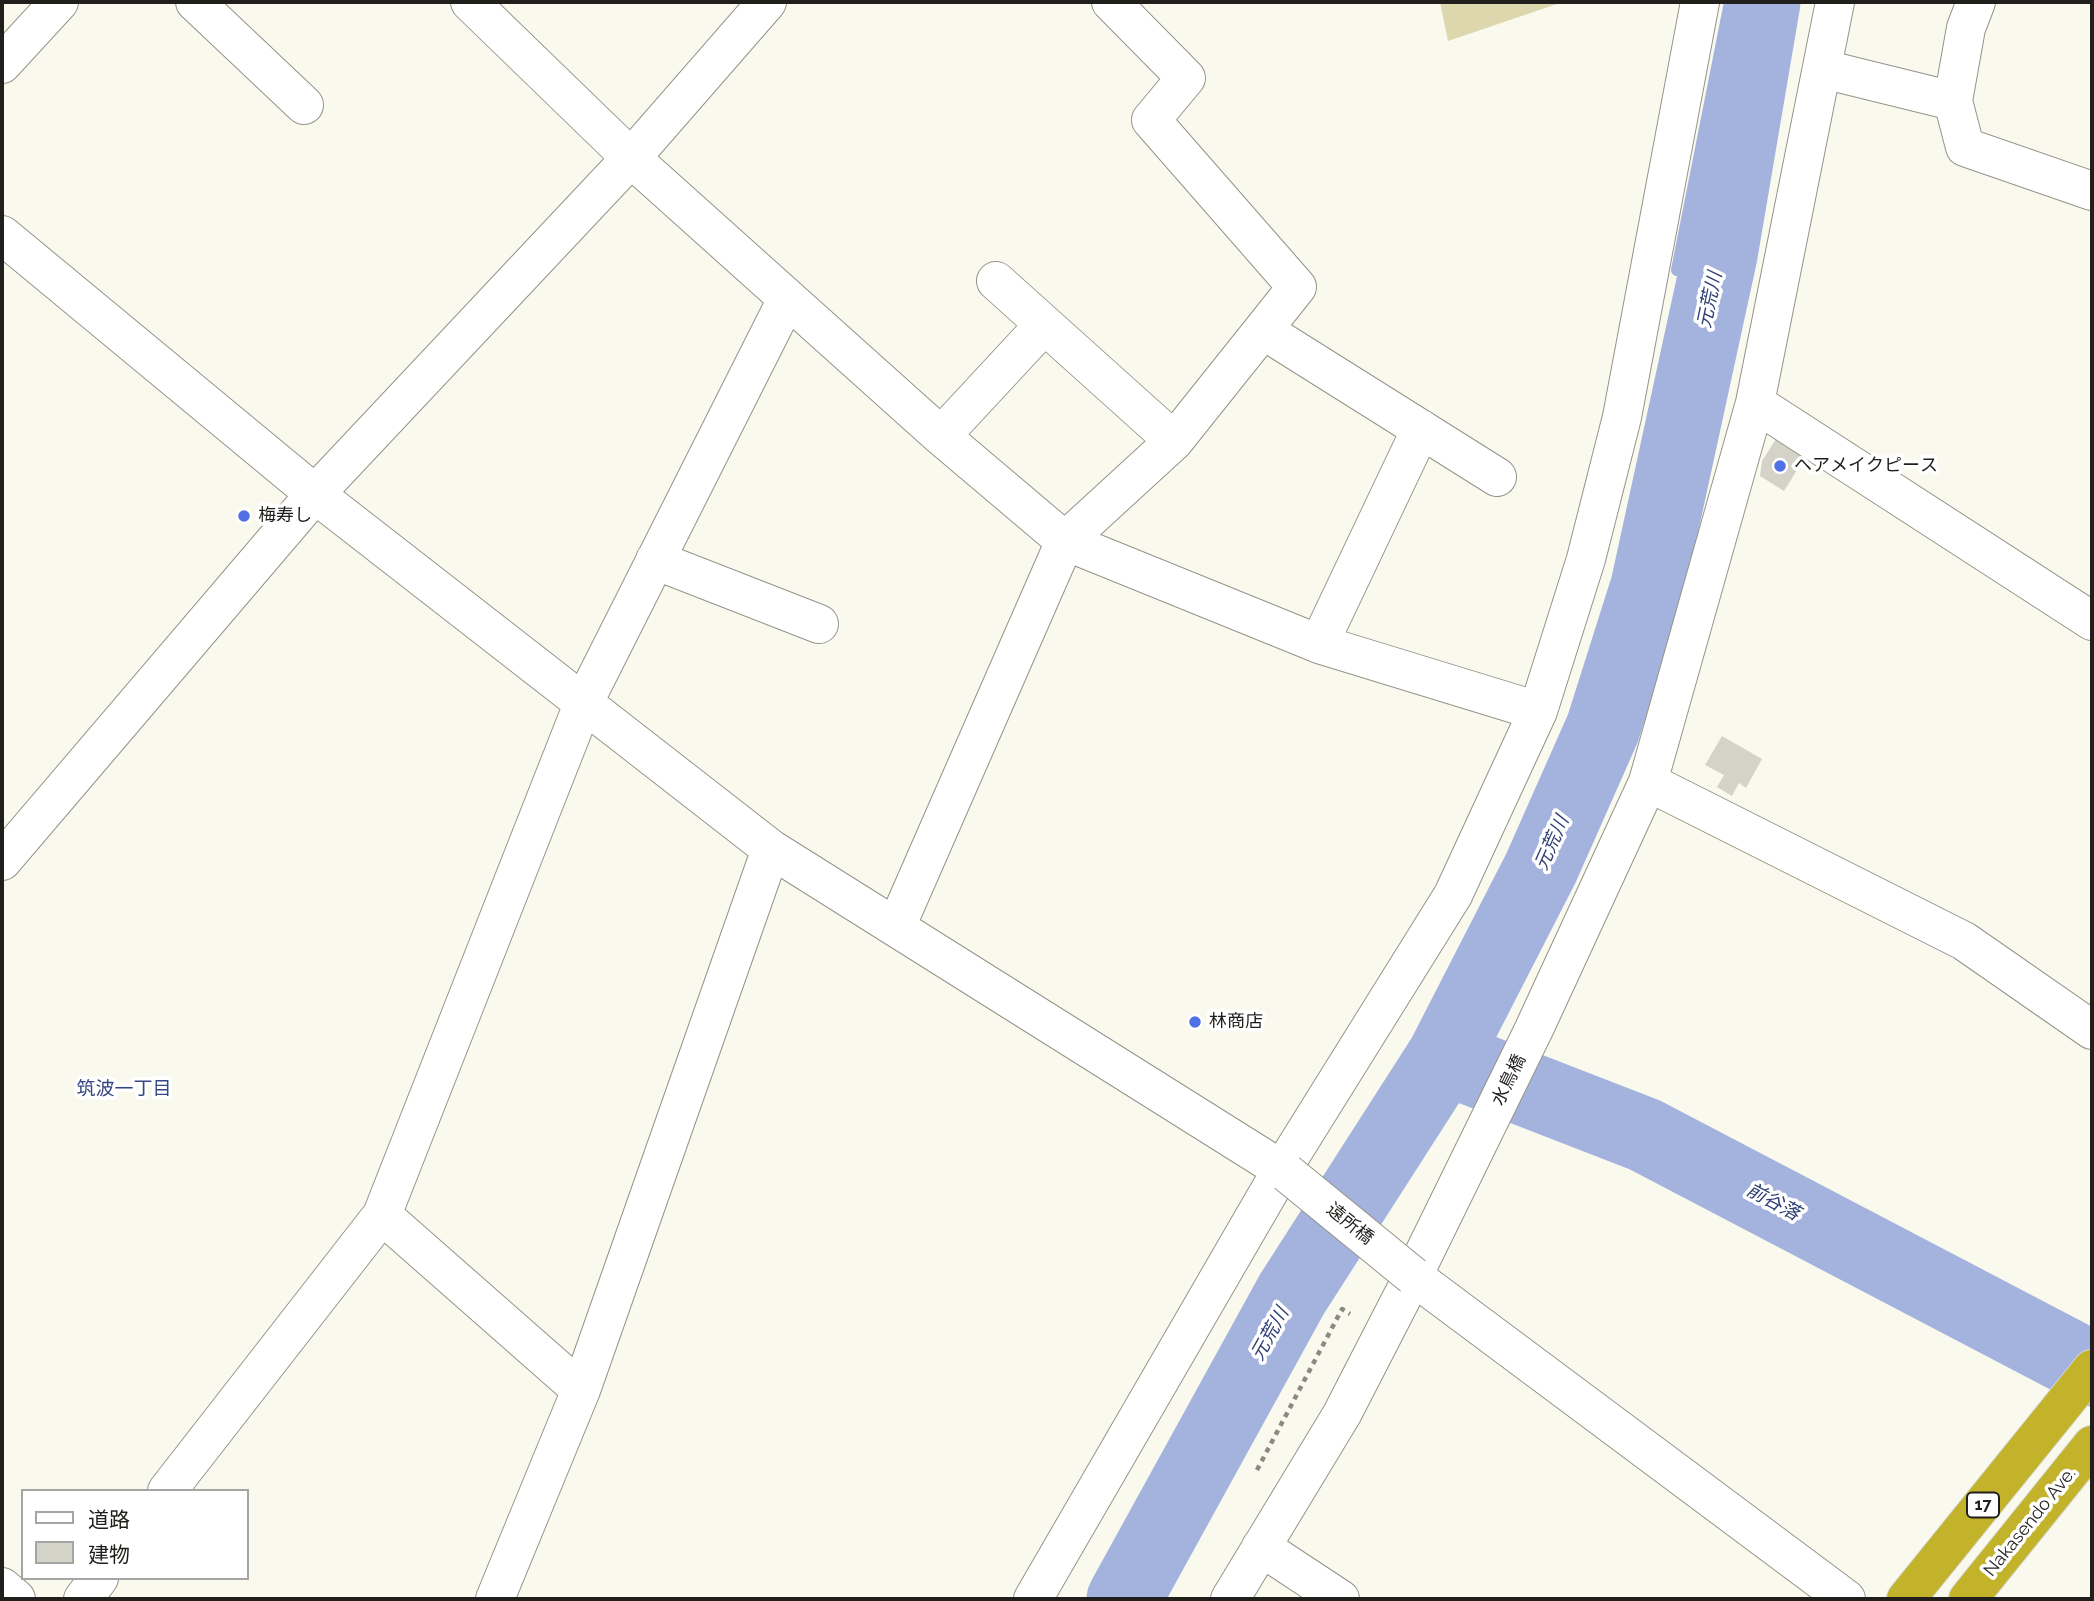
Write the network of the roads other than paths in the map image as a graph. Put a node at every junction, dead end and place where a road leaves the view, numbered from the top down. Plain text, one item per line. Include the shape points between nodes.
1 (60, 2) edge
2 (195, 2) edge
3 (470, 2) edge
4 (767, 2) edge
5 (1111, 2) edge
6 (1700, 2) edge
7 (1835, 2) edge
8 (1976, 2) edge
9 (2, 64) edge
10 (1823, 69) junction
11 (1953, 102) junction
12 (304, 105) dead end
13 (631, 158) junction
14 (2092, 191) edge
15 (2, 235) edge
16 (996, 281) dead end
17 (787, 299) junction
18 (1044, 324) junction
19 (1263, 330) junction
20 (1755, 403) junction
21 (1421, 429) junction
22 (941, 436) junction
23 (1174, 441) junction
24 (1497, 477) dead end
25 (315, 494) junction
26 (1065, 541) junction
27 (655, 560) junction
28 (2092, 621) edge
29 (819, 624) dead end
30 (1319, 644) junction
31 (583, 704) junction
32 (1538, 711) junction
33 (1648, 782) junction
34 (771, 849) junction
35 (2, 861) edge
36 (895, 927) junction
37 (2092, 1030) edge
38 (1284, 1172) junction
39 (382, 1215) junction
40 (1413, 1276) junction
41 (2092, 1369) edge
42 (581, 1390) junction
43 (2092, 1445) edge
44 (169, 1489) edge
45 (1261, 1547) junction
46 (97, 1580) edge
47 (2, 1587) edge
48 (16, 1599) edge
49 (83, 1599) edge
50 (495, 1599) edge
51 (1033, 1599) edge
52 (1230, 1599) edge
53 (1340, 1599) edge
54 (1846, 1599) edge
55 (1906, 1599) edge
56 (1968, 1599) edge

1 - 9 street
2 - 12 street
3 - 13 street
4 - 13 street
5 - 19 street via 1186,78 1152,120 1297,287
6 - 32 street via 1622,417 1586,559
7 - 10 street, 水鳥橋
8 - 11 street via 1966,29
10 - 11 street
10 - 20 street, 水鳥橋
11 - 14 street via 1965,147
13 - 17 street
13 - 25 street
15 - 25 street, 遠所橋
16 - 18 street
17 - 22 street
17 - 27 street
18 - 22 street
18 - 23 street
19 - 21 street
19 - 23 street
20 - 28 street
20 - 33 street, 水鳥橋
21 - 24 street
21 - 30 street
22 - 26 street
23 - 26 street
25 - 31 street, 遠所橋
25 - 35 street
26 - 30 street
26 - 36 street
27 - 29 street
27 - 31 street
30 - 32 street
31 - 34 street, 遠所橋
31 - 39 street
32 - 38 street via 1453,895
33 - 37 street via 1964,942
33 - 40 street, 水鳥橋
34 - 36 street, 遠所橋
34 - 42 street
36 - 38 street, 遠所橋
38 - 40 street, 遠所橋, bridge
38 - 51 street
39 - 42 street
39 - 44 street
40 - 45 street, 水鳥橋 via 1342,1413
40 - 54 street, 遠所橋
41 - 55 highway, 17
42 - 50 street
43 - 56 highway, Nakasendo Ave.
45 - 52 street, 水鳥橋
45 - 53 street
46 - 49 street
47 - 48 street

